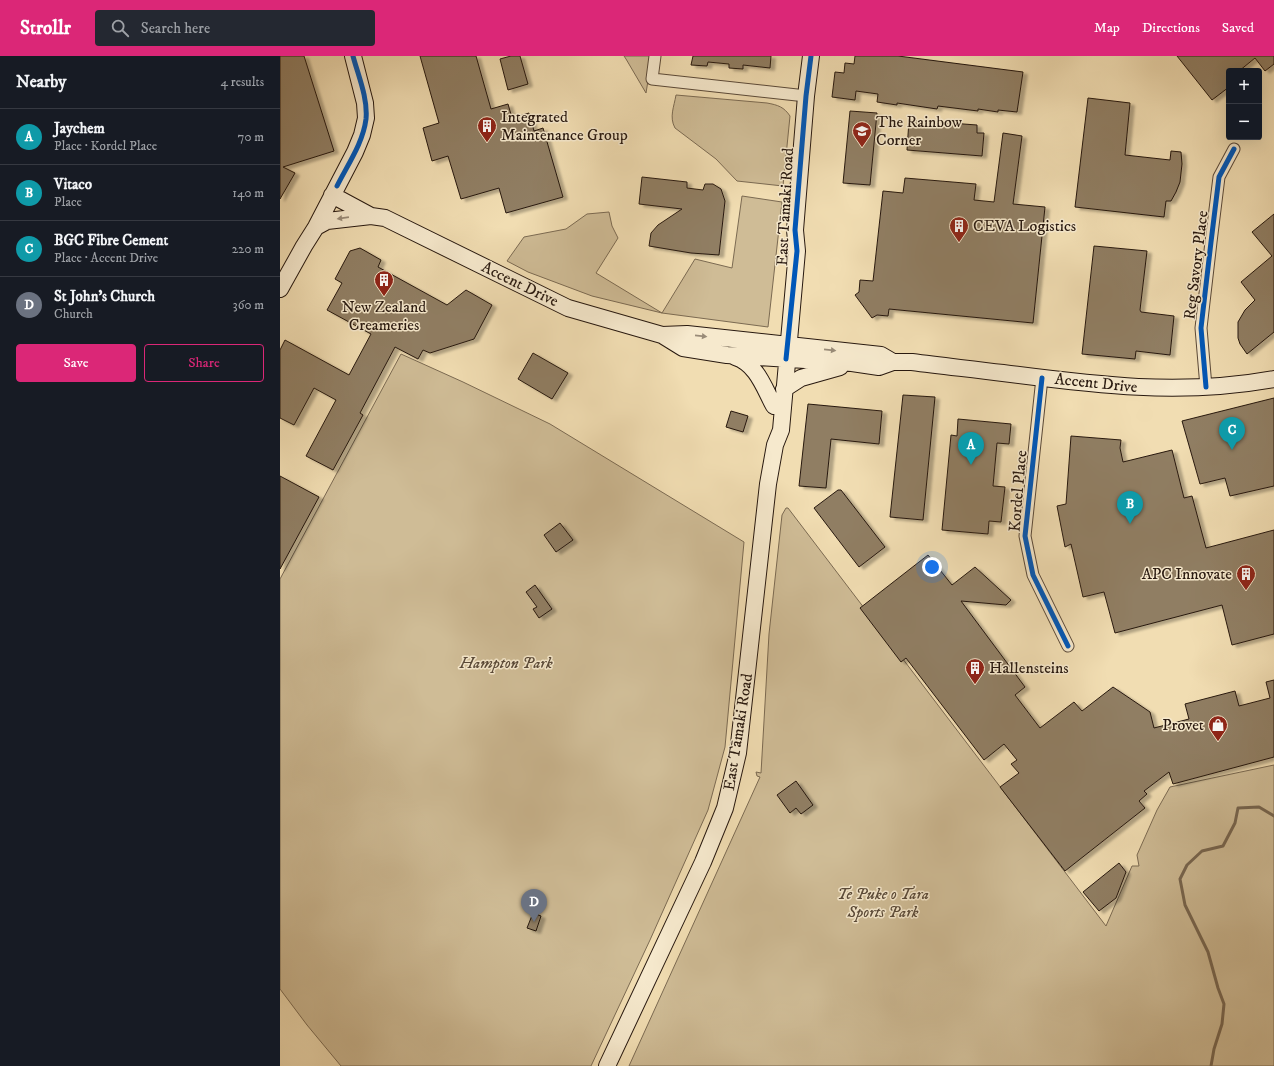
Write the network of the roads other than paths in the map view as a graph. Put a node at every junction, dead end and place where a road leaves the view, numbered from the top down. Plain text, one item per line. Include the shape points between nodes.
1 (353, 56) edge
2 (655, 56) edge
3 (811, 56) edge
4 (806, 96) junction
5 (1234, 149) dead end
6 (335, 191) junction
7 (378, 217) junction
8 (316, 227) junction
9 (280, 289) edge
10 (662, 335) junction
11 (781, 352) junction
12 (727, 355) junction
13 (894, 362) junction
14 (852, 363) junction
15 (1042, 378) junction
16 (1274, 379) edge
17 (1206, 387) junction
18 (784, 390) junction
19 (774, 406) junction
20 (775, 445) junction
21 (1068, 646) dead end
22 (607, 1066) edge

1 - 6 main road via 362,89 366,118 355,152
2 - 4 street via 652,79
3 - 4 main road, East Tāmaki Road
4 - 11 main road, East Tāmaki Road via 795,230 788,250
5 - 17 street, Reg Savory Place via 1219,177 1211,242 1201,328
6 - 7 main road, Accent Drive
6 - 8 main road
7 -> 8 main road via 327,221
7 - 10 main road, Accent Drive via 568,308
8 - 9 main road
10 -> 11 main road, Accent Drive via 687,334
10 - 12 main road, Accent Drive via 683,348
11 - 12 main road, Accent Drive
11 -> 13 main road, Accent Drive via 881,355
11 - 14 main road, Accent Drive
11 - 18 main road, East Tāmaki Road
11 - 19 main road, East Tāmaki Road
12 - 19 main road via 739,358 754,368
13 - 14 main road, Accent Drive via 879,367
13 - 15 main road, Accent Drive
14 - 18 main road via 801,378
15 - 17 main road, Accent Drive via 1120,387
15 - 21 street, Kordel Place via 1025,536 1033,575
16 - 17 main road, Accent Drive
18 - 20 main road, East Tāmaki Road via 781,430
19 - 20 main road, East Tāmaki Road via 772,429
20 - 22 main road, East Tāmaki Road via 768,484 738,753 725,808 703,862

